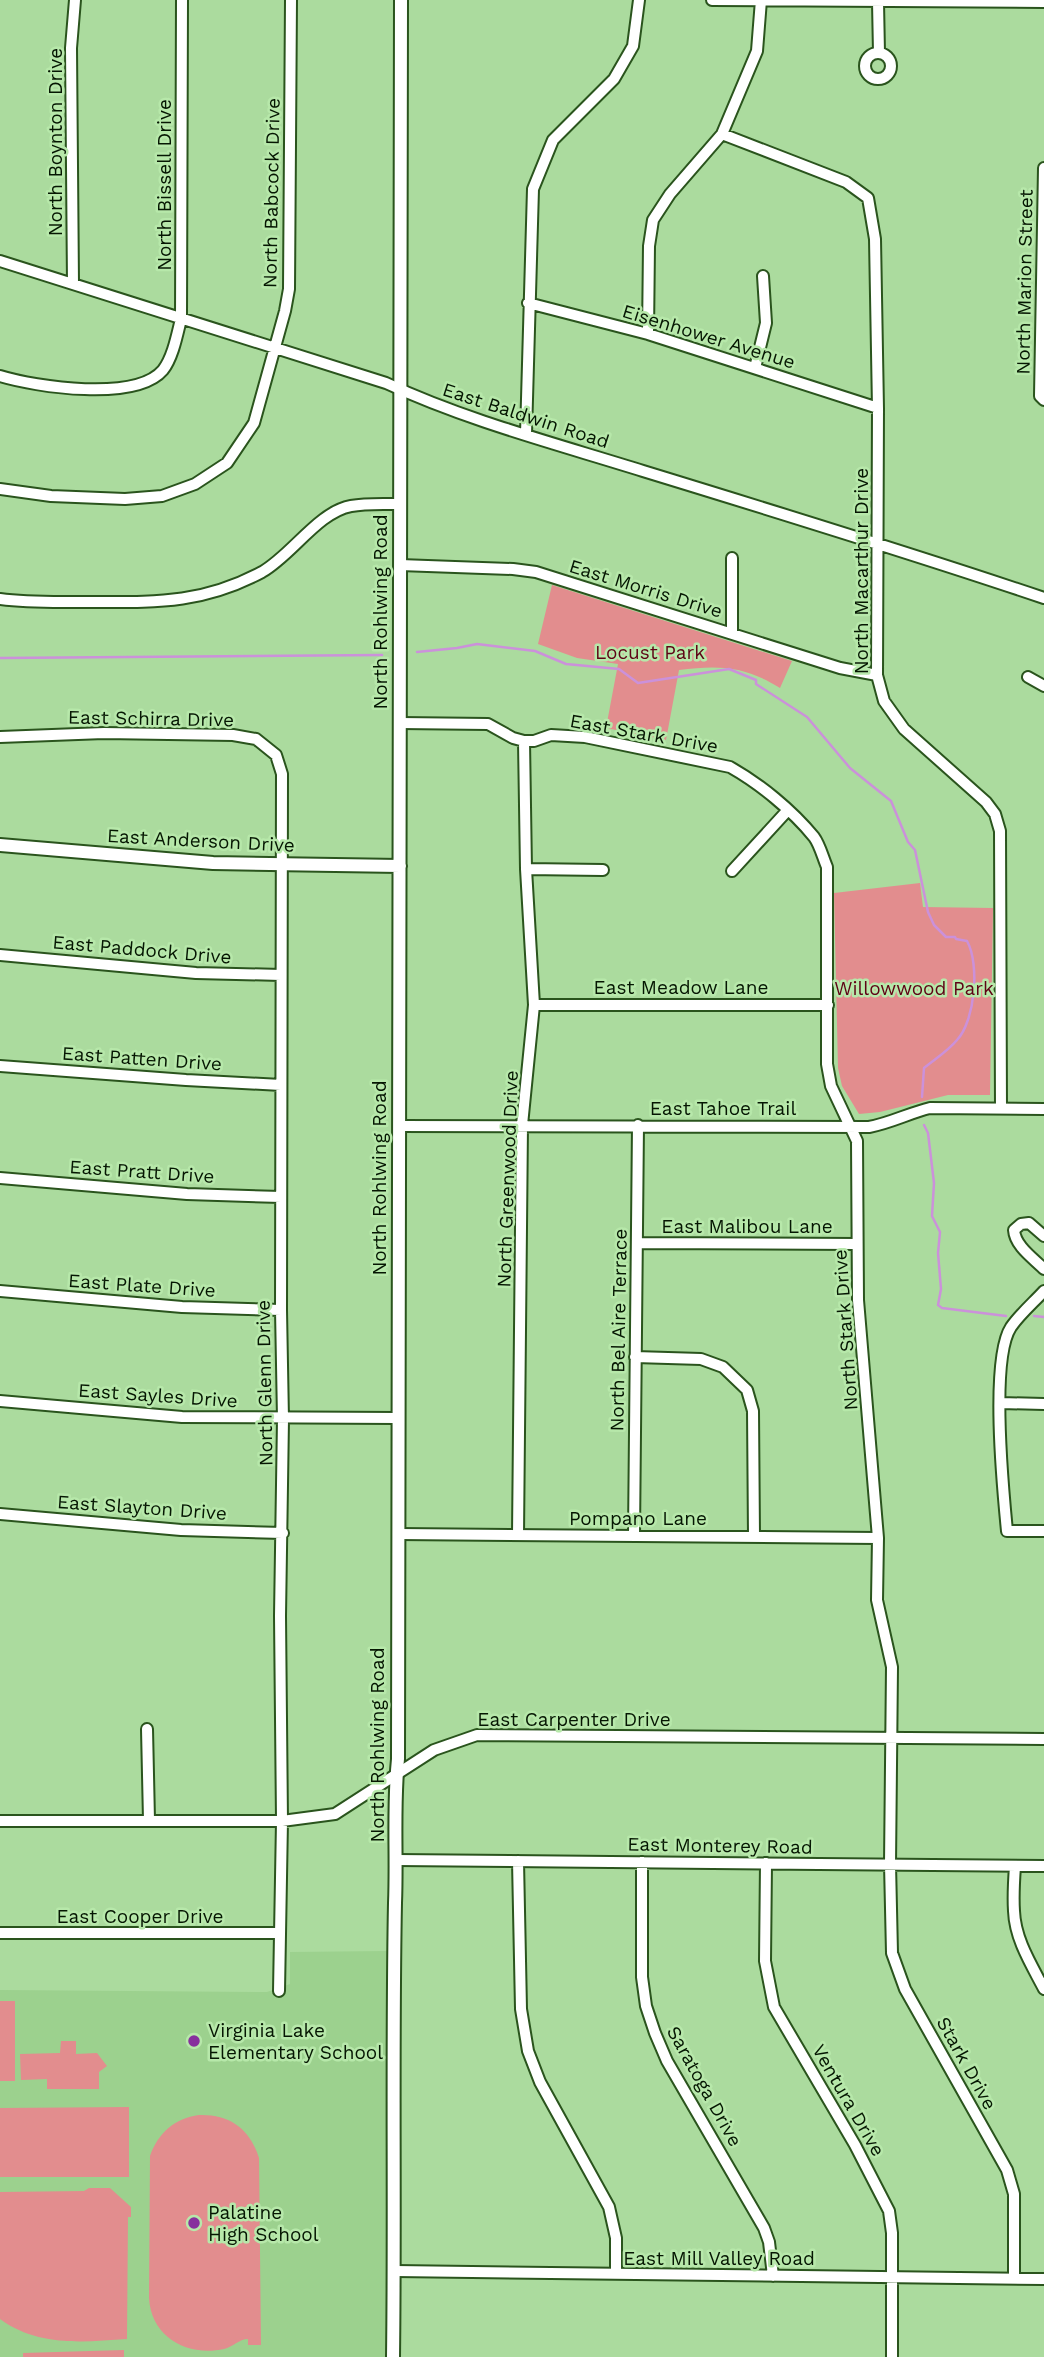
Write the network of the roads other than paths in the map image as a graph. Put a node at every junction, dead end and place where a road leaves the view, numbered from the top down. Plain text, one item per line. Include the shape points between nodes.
1 (75, 0) edge
2 (182, 0) edge
3 (291, 0) edge
4 (401, 0) edge
5 (639, 0) edge
6 (712, 0) edge
7 (761, 0) edge
8 (939, 1) edge
9 (877, 2) junction
10 (1044, 2) edge
11 (879, 53) dead end
12 (722, 134) junction
13 (1043, 168) edge
14 (0, 261) edge
15 (763, 276) dead end
16 (73, 284) junction
17 (528, 303) junction
18 (181, 319) junction
19 (648, 334) junction
20 (275, 349) junction
21 (755, 368) junction
22 (0, 376) edge
23 (401, 390) junction
24 (1042, 398) edge
25 (878, 408) junction
26 (526, 434) junction
27 (0, 489) edge
28 (399, 504) junction
29 (877, 544) junction
30 (732, 558) dead end
31 (400, 565) junction
32 (1044, 598) edge
33 (0, 600) edge
34 (732, 633) junction
35 (877, 675) junction
36 (1028, 677) dead end
37 (1044, 686) edge
38 (400, 723) junction
39 (0, 737) edge
40 (524, 741) junction
41 (282, 774) joint
42 (787, 811) junction
43 (0, 845) edge
44 (282, 864) junction
45 (400, 866) junction
46 (526, 869) junction
47 (603, 870) dead end
48 (732, 872) dead end
49 (0, 955) edge
50 (281, 975) junction
51 (828, 1004) junction
52 (534, 1005) junction
53 (0, 1066) edge
54 (281, 1084) junction
55 (1002, 1108) junction
56 (1044, 1109) edge
57 (522, 1125) junction
58 (638, 1125) junction
59 (399, 1126) junction
60 (850, 1126) junction
61 (0, 1178) edge
62 (281, 1197) junction
63 (1044, 1236) edge
64 (637, 1244) junction
65 (857, 1244) junction
66 (1044, 1269) edge
67 (0, 1291) edge
68 (1044, 1291) edge
69 (281, 1310) junction
70 (635, 1357) junction
71 (0, 1401) edge
72 (1001, 1404) junction
73 (1044, 1404) edge
74 (397, 1418) junction
75 (283, 1419) junction
76 (0, 1514) edge
77 (1044, 1531) edge
78 (283, 1532) junction
79 (398, 1534) junction
80 (518, 1535) junction
81 (634, 1535) junction
82 (754, 1536) junction
83 (877, 1538) junction
84 (147, 1729) dead end
85 (892, 1738) junction
86 (1044, 1739) edge
87 (396, 1776) junction
88 (149, 1820) junction
89 (0, 1821) edge
90 (282, 1821) junction
91 (397, 1860) junction
92 (519, 1861) junction
93 (642, 1862) junction
94 (766, 1863) junction
95 (890, 1864) junction
96 (1015, 1866) junction
97 (1044, 1866) edge
98 (0, 1933) edge
99 (279, 1933) junction
100 (1044, 1989) edge
101 (279, 1991) dead end
102 (394, 2271) junction
103 (616, 2274) junction
104 (773, 2276) junction
105 (893, 2277) junction
106 (1014, 2278) junction
107 (1044, 2279) edge
108 (393, 2357) edge
109 (892, 2357) edge

1 - 16 street, North Boynton Drive via 71,48
2 - 18 street, North Bissell Drive
3 - 20 street, North Babcock Drive via 289,289
4 - 23 street, North Rohlwing Road
5 - 17 street via 633,46 614,79 553,140 533,189
6 - 7 street
7 - 9 street
7 - 12 street via 757,51
8 - 9 street
8 - 10 street
9 - 11 street
12 - 19 street via 653,220
12 - 25 street, North Macarthur Drive via 846,182 868,198 875,239
13 - 24 street, North Marion Street
14 - 16 street, East Baldwin Road
15 - 21 street via 766,323
16 - 18 street, East Baldwin Road
17 - 19 street, Eisenhower Avenue
17 - 26 street
18 - 20 street, East Baldwin Road
18 - 22 street, North Bissell Drive via 165,368 141,385 54,387
19 - 21 street, Eisenhower Avenue
20 - 23 street, East Baldwin Road
20 - 27 street, North Babcock Drive via 254,423 227,463 195,484 162,496 125,499
21 - 25 street, Eisenhower Avenue
23 - 26 street, East Baldwin Road
23 - 28 street, North Rohlwing Road
25 - 29 street, North Macarthur Drive
26 - 29 street, East Baldwin Road
28 - 31 street, North Rohlwing Road
28 - 33 street via 349,506 333,513 264,570 194,598 159,602
29 - 32 street, East Baldwin Road
29 - 35 street, North Macarthur Drive
30 - 34 street
31 - 34 street, East Morris Drive via 536,572
31 - 38 street, North Rohlwing Road
34 - 35 street, East Morris Drive
35 - 55 street, North Macarthur Drive via 884,701 904,729 986,802 998,823
36 - 37 street
38 - 40 street via 488,724
38 - 45 street, North Rohlwing Road
39 - 41 street, East Schirra Drive via 233,735 256,739 275,755
40 - 42 street, East Stark Drive via 551,735 585,737 730,767
40 - 46 street, North Greenwood Drive
41 - 44 street, North Glenn Drive
42 - 48 street
42 - 51 street, North Stark Drive via 815,839 827,867
43 - 44 street, East Anderson Drive via 213,863
44 - 45 street, East Anderson Drive
44 - 50 street, North Glenn Drive
45 - 59 street, North Rohlwing Road
46 - 47 street
46 - 52 street, North Greenwood Drive
49 - 50 street, East Paddock Drive via 196,973
50 - 54 street, North Glenn Drive
51 - 52 street, East Meadow Lane
51 - 60 street, North Stark Drive via 827,1064 831,1086
52 - 57 street, North Greenwood Drive
53 - 54 street, East Patten Drive
54 - 62 street, North Glenn Drive
55 - 56 street, East Tahoe Trail
55 - 60 street, East Tahoe Trail via 930,1108 881,1125
57 - 58 street, East Tahoe Trail
57 - 59 street, East Tahoe Trail
57 - 80 street, North Greenwood Drive
58 - 60 street, East Tahoe Trail
58 - 64 street, North Bel Aire Terrace
59 - 74 street, North Rohlwing Road
60 - 65 street, North Stark Drive via 857,1141
61 - 62 street, East Pratt Drive
62 - 69 street, North Glenn Drive
63 - 66 street via 1028,1223 1014,1230 1014,1238
64 - 65 street, East Malibou Lane
64 - 70 street, North Bel Aire Terrace
65 - 83 street, North Stark Drive
67 - 69 street, East Plate Drive via 181,1307
68 - 72 street via 1010,1328 1002,1353
69 - 75 street, North Glenn Drive
70 - 81 street, North Bel Aire Terrace
70 - 82 street via 701,1359 723,1367 747,1390 753,1411
71 - 75 street, East Sayles Drive via 182,1417
72 - 73 street
72 - 77 street via 1007,1531
74 - 75 street, East Sayles Drive
74 - 79 street, North Rohlwing Road
75 - 78 street, North Glenn Drive
76 - 78 street, East Slayton Drive via 181,1530
78 - 90 street, North Glenn Drive
79 - 80 street, Pompano Lane
79 - 87 street, North Rohlwing Road
80 - 81 street, Pompano Lane
81 - 82 street, Pompano Lane
82 - 83 street, Pompano Lane
83 - 85 street, North Stark Drive via 877,1600 891,1661
84 - 88 street
85 - 86 street, East Carpenter Drive
85 - 87 street, East Carpenter Drive via 477,1735 434,1750
85 - 95 street, North Stark Drive
87 - 90 street, East Carpenter Drive via 335,1814
87 - 91 street, North Rohlwing Road
88 - 89 street, East Carpenter Drive
88 - 90 street, East Carpenter Drive
90 - 99 street, North Glenn Drive
91 - 92 street, East Monterey Road
91 - 102 street, North Rohlwing Road
92 - 93 street, East Monterey Road
92 - 103 street via 521,2009 528,2051 540,2082 609,2207 616,2238
93 - 94 street, East Monterey Road
93 - 104 street, Saratoga Drive via 646,2006 667,2061 764,2228
94 - 95 street, East Monterey Road
94 - 105 street, Ventura Drive via 765,1961 774,2007 886,2202
95 - 96 street, East Monterey Road
95 - 106 street, Stark Drive via 890,1938 896,1969 1012,2186
96 - 97 street, East Monterey Road
96 - 100 street via 1017,1933
98 - 99 street, East Cooper Drive
99 - 101 street, North Glenn Drive
102 - 103 street, East Mill Valley Road
102 - 108 street, North Rohlwing Road
103 - 104 street, East Mill Valley Road
104 - 105 street, East Mill Valley Road
105 - 106 street, East Mill Valley Road
105 - 109 street, Ventura Drive
106 - 107 street, East Mill Valley Road

